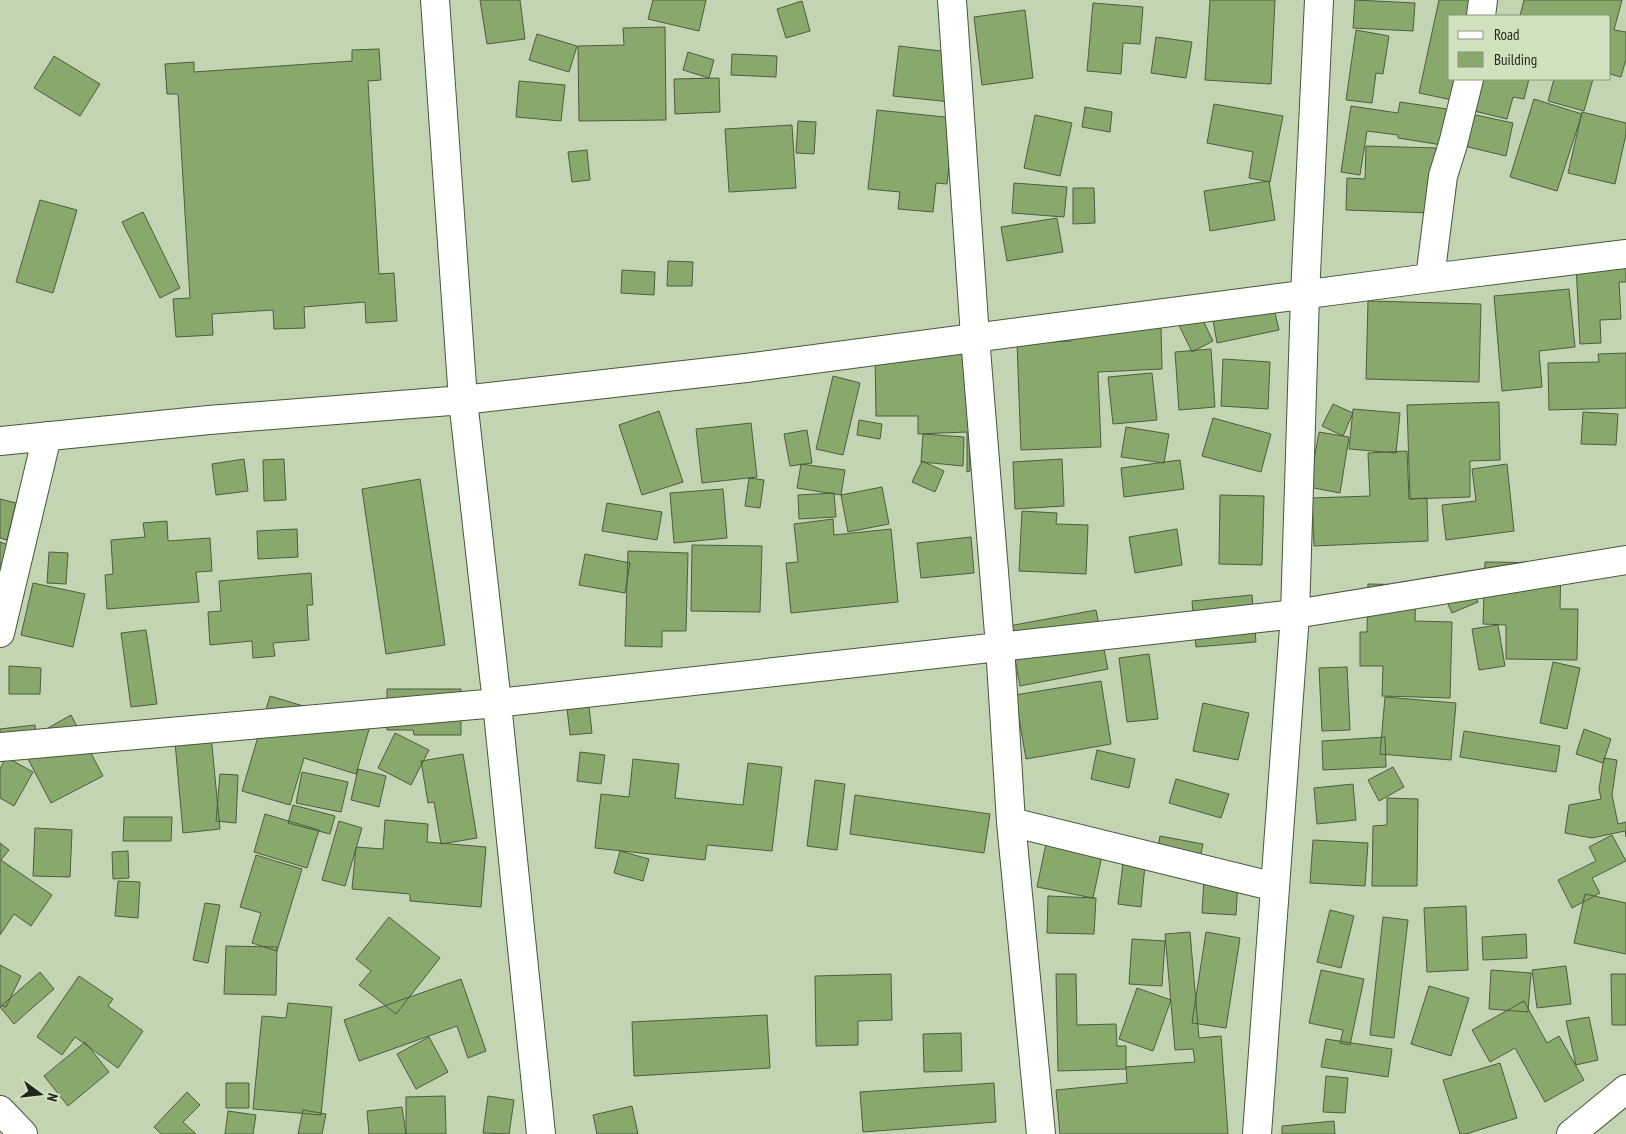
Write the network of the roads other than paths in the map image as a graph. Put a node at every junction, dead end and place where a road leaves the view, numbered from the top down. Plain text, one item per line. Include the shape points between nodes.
1 (435, 0) edge
2 (952, 0) edge
3 (1319, 0) edge
4 (1483, 0) edge
5 (1480, 15) edge
6 (1469, 80) edge
7 (1626, 254) edge
8 (1430, 278) junction
9 (1305, 295) junction
10 (975, 337) junction
11 (463, 400) junction
12 (47, 436) junction
13 (0, 441) edge
14 (1626, 560) edge
15 (1295, 614) junction
16 (0, 633) edge
17 (1000, 646) junction
18 (497, 703) junction
19 (0, 747) edge
20 (1011, 822) junction
21 (1275, 887) junction
22 (1626, 1089) edge
23 (0, 1110) edge
24 (23, 1134) edge
25 (541, 1134) edge
26 (1041, 1134) edge
27 (1258, 1134) edge
28 (1570, 1134) edge

1 - 11 street
2 - 10 street
3 - 9 street
4 - 5 street
6 - 8 street via 1443,176
7 - 8 street
8 - 9 street
9 - 10 street
9 - 15 street
10 - 11 street via 746,368
10 - 17 street
11 - 12 street
11 - 18 street
12 - 13 street
12 - 16 street
14 - 15 street
15 - 17 street
15 - 21 street
17 - 18 street
17 - 20 street
18 - 19 street
18 - 25 street
20 - 21 street
20 - 26 street
21 - 27 street
22 - 28 street
23 - 24 street

